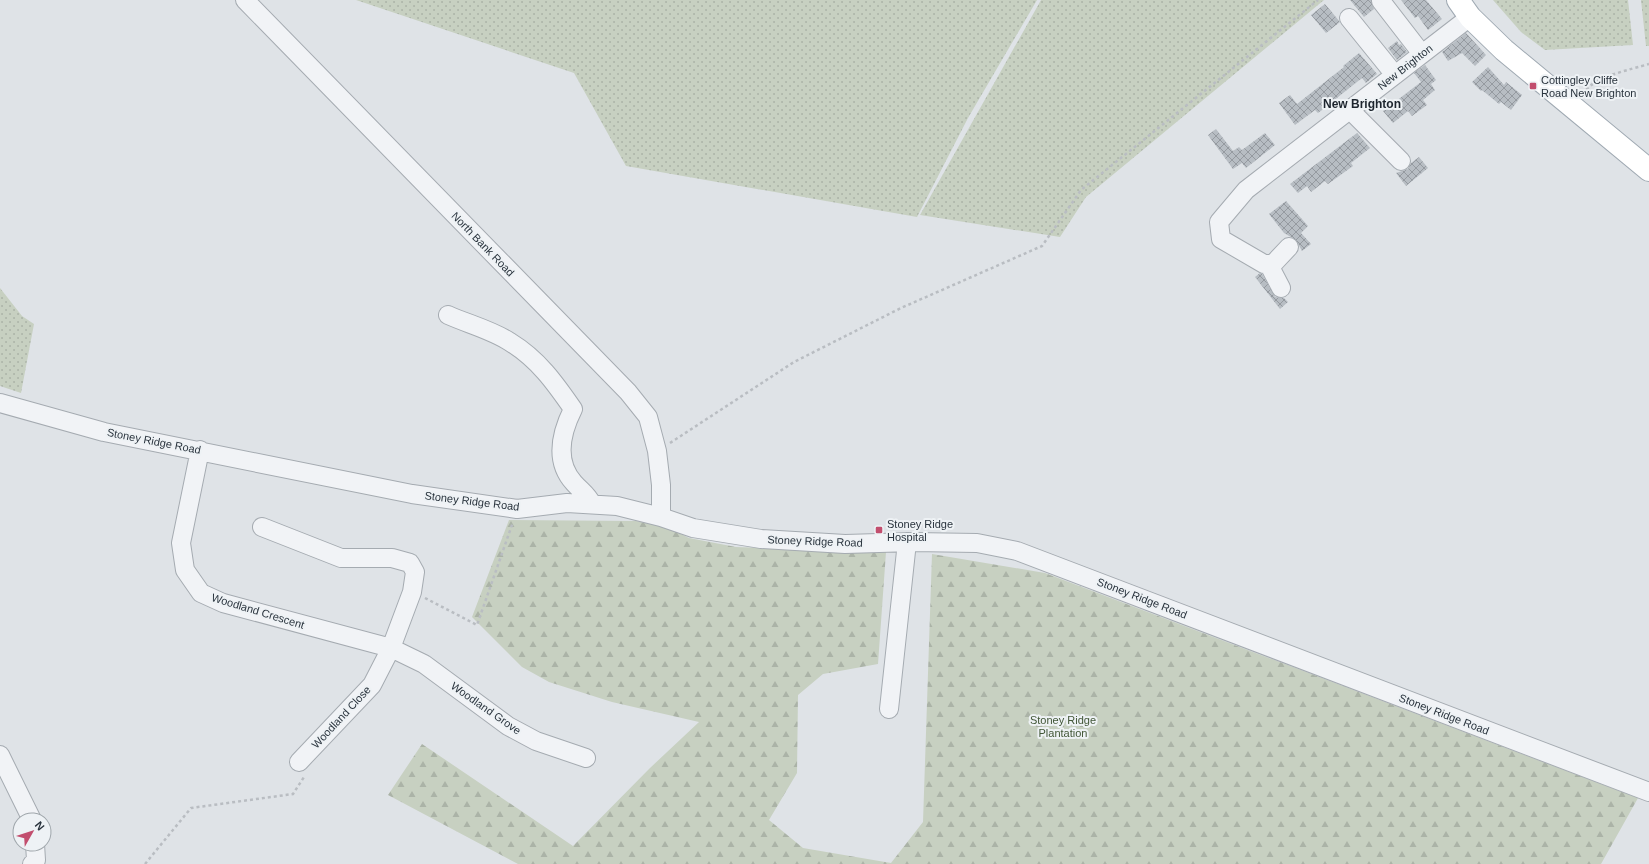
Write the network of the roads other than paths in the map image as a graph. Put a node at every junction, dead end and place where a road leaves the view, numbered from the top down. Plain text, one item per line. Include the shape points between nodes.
1 (245, 0) edge
2 (1381, 1) edge
3 (1464, 8) edge
4 (1349, 18) dead end
5 (1422, 54) junction
6 (1395, 75) junction
7 (1350, 110) junction
8 (1401, 162) dead end
9 (1649, 170) edge
10 (1289, 247) dead end
11 (1269, 264) junction
12 (1281, 288) dead end
13 (448, 315) dead end
14 (0, 403) edge
15 (200, 450) junction
16 (592, 504) junction
17 (661, 516) junction
18 (262, 527) dead end
19 (907, 542) junction
20 (391, 648) junction
21 (889, 709) dead end
22 (0, 755) edge
23 (586, 758) dead end
24 (299, 762) road end
25 (1649, 792) edge
26 (28, 812) edge
27 (36, 852) edge
28 (32, 864) edge

1 - 17 street, North Bank Road via 628,392 648,417 657,451
2 - 5 street
3 - 5 street, New Brighton
3 - 9 main road via 1504,50
4 - 6 street
5 - 6 street, New Brighton
6 - 7 street, New Brighton
7 - 8 street
7 - 11 street, New Brighton via 1246,190 1219,222 1221,239 1264,264
10 - 11 street
11 - 12 street
13 - 16 street via 509,341 544,370 573,410 565,426 561,458 567,475 588,495
14 - 15 street, Stoney Ridge Road via 104,432
15 - 16 street, Stoney Ridge Road via 412,494 517,509 567,503
15 - 20 street, Woodland Crescent via 181,543 185,570 201,593 223,603
16 - 17 street, Stoney Ridge Road via 617,506
17 - 19 street, Stoney Ridge Road via 693,528 761,539 846,544
18 - 20 street, Woodland Close via 340,558 392,558 410,563 415,572 412,592
19 - 21 street
19 - 25 street, Stoney Ridge Road via 977,543 1017,551
20 - 23 street, Woodland Grove via 424,664 508,726 536,741
20 - 24 street, Woodland Close via 372,684
22 - 26 street
27 - 28 street via 36,860

